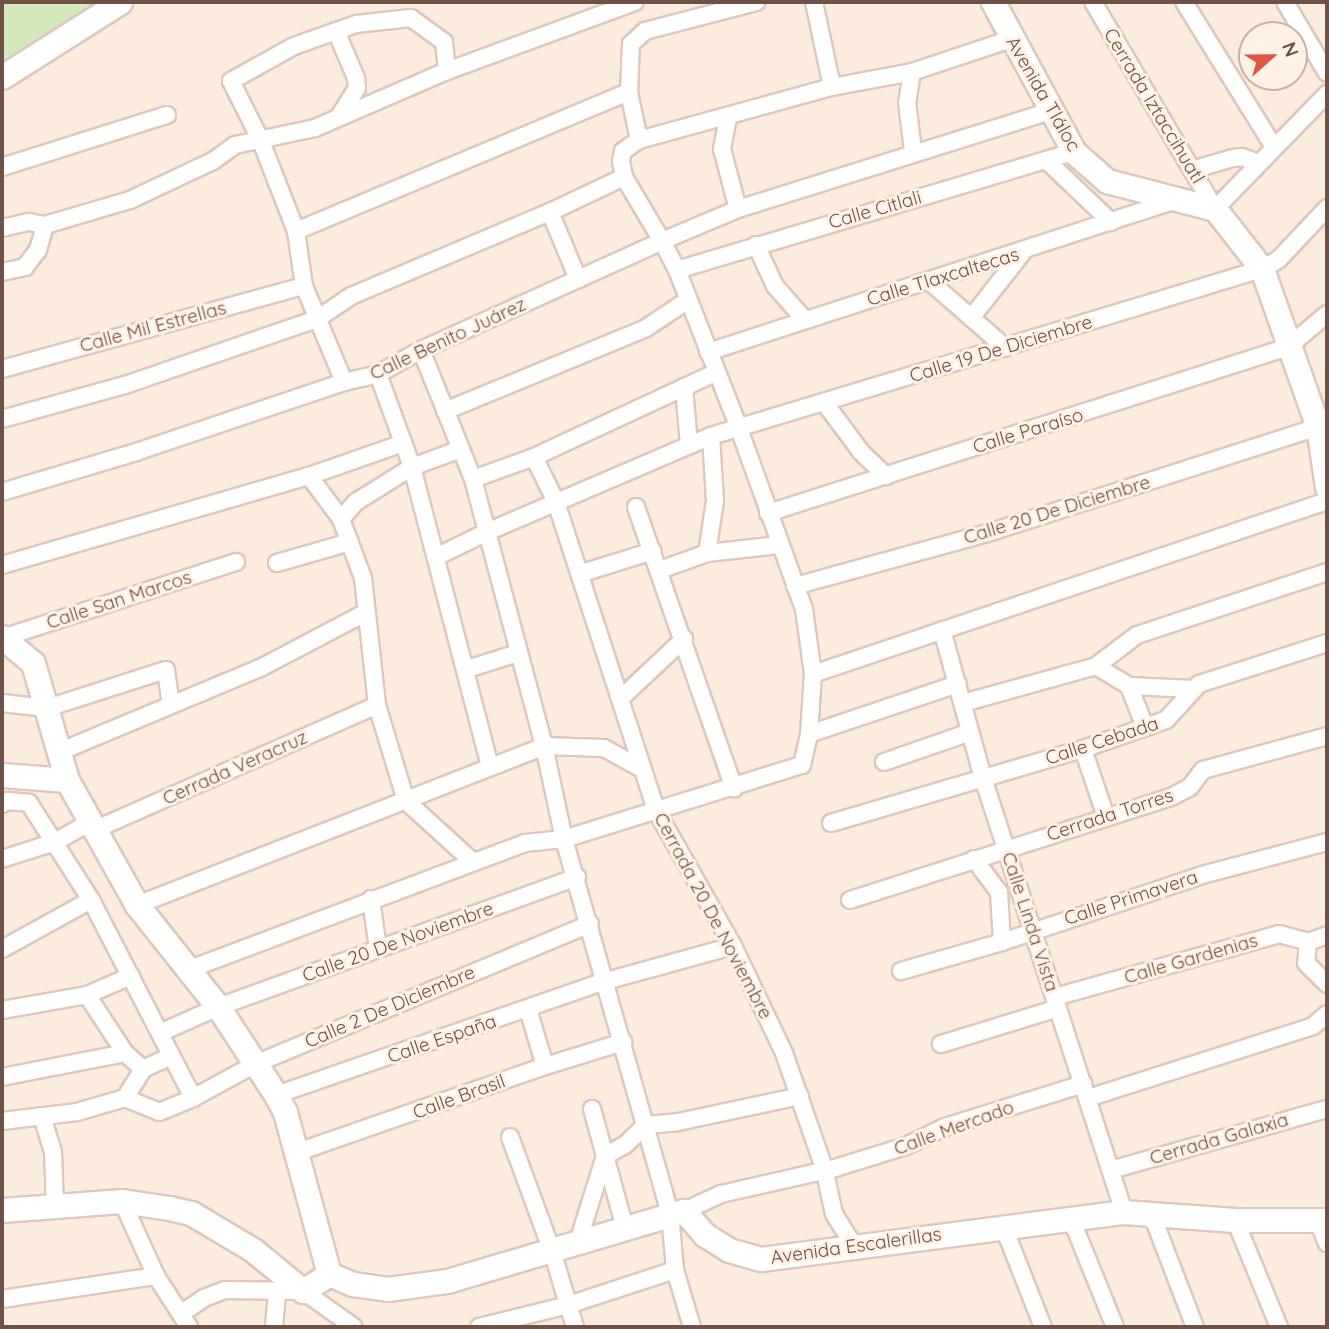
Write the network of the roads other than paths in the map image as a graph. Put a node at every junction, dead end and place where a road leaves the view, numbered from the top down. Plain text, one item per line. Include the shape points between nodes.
1 (120, 2) edge
2 (637, 2) edge
3 (756, 2) edge
4 (814, 2) edge
5 (993, 2) edge
6 (1093, 2) edge
7 (1184, 2) edge
8 (1285, 2) edge
9 (336, 31) junction
10 (645, 31) junction
11 (1011, 38) junction
12 (447, 71) junction
13 (912, 72) junction
14 (1327, 73) edge
15 (2, 77) edge
16 (832, 87) junction
17 (629, 92) junction
18 (1327, 94) edge
19 (1053, 110) junction
20 (167, 115) dead end
21 (339, 118) junction
22 (728, 118) junction
23 (639, 140) junction
24 (261, 141) junction
25 (1274, 147) junction
26 (913, 152) junction
27 (1074, 152) junction
28 (1046, 160) junction
29 (1258, 163) junction
30 (2, 167) edge
31 (1192, 170) junction
32 (624, 177) junction
33 (1178, 199) junction
34 (1327, 208) edge
35 (737, 209) junction
36 (1215, 209) junction
37 (550, 212) junction
38 (1111, 222) junction
39 (45, 225) junction
40 (2, 228) edge
41 (296, 231) junction
42 (662, 241) junction
43 (756, 245) junction
44 (1023, 252) junction
45 (1262, 269) junction
46 (677, 270) junction
47 (2, 272) edge
48 (578, 279) junction
49 (928, 280) junction
50 (304, 286) junction
51 (688, 300) junction
52 (1327, 314) edge
53 (971, 318) junction
54 (317, 319) junction
55 (805, 320) junction
56 (1288, 347) junction
57 (1006, 348) junction
58 (421, 350) junction
59 (708, 352) junction
60 (2, 369) edge
61 (715, 373) junction
62 (378, 374) junction
63 (344, 382) junction
64 (684, 387) junction
65 (824, 402) junction
66 (444, 411) junction
67 (2, 419) edge
68 (1323, 423) edge
69 (739, 428) junction
70 (710, 436) junction
71 (403, 443) junction
72 (689, 445) junction
73 (461, 449) junction
74 (534, 457) junction
75 (412, 467) junction
76 (309, 476) junction
77 (886, 476) junction
78 (473, 479) junction
79 (1327, 487) edge
80 (2, 492) edge
81 (1327, 500) edge
82 (556, 502) junction
83 (636, 507) dead end
84 (768, 513) junction
85 (341, 519) junction
86 (487, 532) junction
87 (350, 542) junction
88 (780, 545) junction
89 (653, 551) junction
90 (707, 553) junction
91 (436, 557) junction
92 (236, 562) dead end
93 (277, 563) dead end
94 (2, 565) edge
95 (660, 570) junction
96 (1327, 572) edge
97 (579, 574) junction
98 (795, 586) junction
99 (365, 613) junction
100 (943, 630) junction
101 (2, 637) edge
102 (684, 639) junction
103 (1327, 643) edge
104 (519, 653) junction
105 (1096, 666) junction
106 (467, 669) junction
107 (813, 674) junction
108 (958, 684) junction
109 (1129, 686) junction
110 (1194, 689) junction
111 (620, 699) junction
112 (2, 703) edge
113 (962, 704) junction
114 (171, 705) junction
115 (377, 705) junction
116 (47, 708) junction
117 (1145, 727) junction
118 (970, 732) junction
119 (808, 734) junction
120 (1327, 736) edge
121 (544, 746) junction
122 (1083, 749) junction
123 (59, 752) junction
124 (884, 762) dead end
125 (490, 767) junction
126 (642, 769) junction
127 (2, 775) edge
128 (983, 778) junction
129 (68, 780) junction
130 (734, 788) junction
131 (406, 801) junction
132 (2, 804) edge
133 (657, 812) junction
134 (1106, 817) junction
135 (831, 823) dead end
136 (92, 826) junction
137 (564, 839) junction
138 (55, 842) junction
139 (1327, 842) edge
140 (1006, 848) junction
141 (2, 859) edge
142 (974, 859) junction
143 (472, 862) junction
144 (577, 877) junction
145 (371, 899) junction
146 (91, 900) junction
147 (850, 900) dead end
148 (137, 905) junction
149 (590, 924) junction
150 (1032, 930) junction
151 (1327, 935) edge
152 (1002, 942) junction
153 (1308, 942) junction
154 (733, 946) junction
155 (2, 949) edge
156 (378, 949) junction
157 (190, 969) junction
158 (901, 971) dead end
159 (131, 976) junction
160 (606, 981) junction
161 (1327, 984) edge
162 (87, 995) junction
163 (1057, 1003) junction
164 (218, 1007) junction
165 (528, 1009) junction
166 (2, 1010) edge
167 (1327, 1014) edge
168 (162, 1032) junction
169 (623, 1042) junction
170 (941, 1044) dead end
171 (125, 1053) junction
172 (170, 1056) junction
173 (254, 1064) junction
174 (545, 1066) junction
175 (143, 1069) junction
176 (2, 1077) edge
177 (1086, 1091) junction
178 (276, 1095) junction
179 (800, 1096) junction
180 (125, 1098) junction
181 (193, 1098) junction
182 (1327, 1109) edge
183 (592, 1110) dead end
184 (42, 1116) junction
185 (2, 1121) edge
186 (646, 1125) junction
187 (510, 1136) dead end
188 (295, 1153) junction
189 (605, 1156) junction
190 (824, 1168) junction
191 (1111, 1170) junction
192 (122, 1201) junction
193 (55, 1207) junction
194 (2, 1210) edge
195 (677, 1212) junction
196 (1124, 1212) junction
197 (1152, 1215) junction
198 (1235, 1220) junction
199 (1322, 1220) edge
200 (1072, 1222) junction
201 (625, 1228) junction
202 (1004, 1228) junction
203 (578, 1242) junction
204 (1327, 1243) edge
205 (853, 1245) junction
206 (552, 1251) junction
207 (675, 1270) junction
208 (329, 1274) junction
209 (156, 1276) junction
210 (303, 1291) junction
211 (277, 1292) junction
212 (2, 1299) edge
213 (568, 1305) junction
214 (185, 1320) edge
215 (274, 1327) edge
216 (354, 1327) edge
217 (479, 1327) edge
218 (575, 1327) edge
219 (691, 1327) edge
220 (1043, 1327) edge
221 (1115, 1327) edge
222 (1195, 1327) edge
223 (1279, 1327) edge

1 - 15 main road
2 - 10 street
2 - 12 street
3 - 10 street
4 - 16 street
5 - 11 main road, Avenida Tláloc
6 - 31 street, Cerrada Iztaccihuatl
7 - 25 street
8 - 14 street
9 - 12 street via 411,18 444,42
9 - 21 street via 357,89
9 - 24 street via 294,46 231,81
10 - 17 street via 631,44
11 - 13 street
11 - 19 main road, Avenida Tláloc
12 - 21 street
13 - 16 street
13 - 26 street via 907,102
16 - 22 street
17 - 23 street
17 - 41 street
18 - 25 street
19 - 26 street, Calle Benito Juárez
19 - 27 main road, Avenida Tláloc
20 - 30 street
21 - 24 street
22 - 23 street
22 - 35 street via 722,149
23 - 32 street via 624,150
24 - 39 street via 235,145 213,161 130,200
24 - 41 street
25 - 29 street
26 - 35 street, Calle Benito Juárez
27 - 28 street, Calle Citlali
27 - 33 main road, Avenida Tláloc via 1107,181
28 - 38 street
28 - 43 street, Calle Citlali
29 - 31 street via 1242,157
29 - 36 street
31 - 36 street, Cerrada Iztaccihuatl
32 - 37 street
32 - 42 street
33 - 36 main road, Avenida Tláloc
33 - 38 street, Calle Tlaxcaltecas
34 - 45 street via 1279,259
35 - 42 street, Calle Benito Juárez
36 - 45 main road
37 - 48 street
37 - 54 street via 351,296
38 - 44 street, Calle Tlaxcaltecas
39 - 40 street via 29,222
39 - 47 street via 38,250 25,267
41 - 50 street
42 - 46 street
42 - 48 street, Calle Benito Juárez
43 - 46 street, Calle Citlali
43 - 55 street via 775,286
44 - 49 street, Calle Tlaxcaltecas
44 - 53 street
45 - 56 main road
45 - 57 street, Calle 19 De Diciembre
46 - 51 street
48 - 58 street, Calle Benito Juárez
49 - 53 street
49 - 55 street, Calle Tlaxcaltecas
50 - 54 street
50 - 60 street, Calle Mil Estrellas
51 - 59 street
51 - 66 street via 646,328
52 - 56 street
53 - 57 street
54 - 63 street
54 - 67 street via 128,384
55 - 59 street, Calle Tlaxcaltecas
56 - 68 main road
56 - 77 street, Calle Paraíso
57 - 65 street, Calle 19 De Diciembre
58 - 62 street, Calle Benito Juárez
58 - 66 street
59 - 61 street
61 - 64 street
61 - 69 street
62 - 63 street, Calle Benito Juárez
62 - 71 street
63 - 80 street, Calle Benito Juárez
64 - 72 street
64 - 74 street
65 - 69 street, Calle 19 De Diciembre
65 - 77 street via 861,452
66 - 73 street
68 - 79 main road
68 - 98 street, Calle 20 De Diciembre via 991,531
69 - 70 street, Calle 19 De Diciembre
69 - 84 street
70 - 72 street, Calle 19 De Diciembre
70 - 90 street via 715,501
71 - 75 street
71 - 76 street
72 - 82 street, Calle 19 De Diciembre
73 - 75 street
73 - 78 street
74 - 78 street
74 - 82 street, Cerrada 20 De Noviembre
75 - 85 street via 356,502
75 - 91 street
76 - 85 street
76 - 94 street
77 - 84 street, Calle Paraíso
78 - 86 street
81 - 100 street
82 - 86 street, Calle 19 De Diciembre
82 - 97 street, Cerrada 20 De Noviembre
83 - 89 street
84 - 88 street
85 - 87 street
86 - 91 street, Calle 19 De Diciembre
86 - 104 street
87 - 93 street
87 - 99 street via 363,578
88 - 90 street
88 - 98 street
89 - 95 street
89 - 97 street
90 - 95 street
91 - 106 street
92 - 101 street, Calle San Marcos
95 - 102 street
96 - 105 street via 1137,635
97 - 111 street, Cerrada 20 De Noviembre
98 - 107 street via 804,609
99 - 114 street via 262,667
99 - 115 street
100 - 107 street
100 - 108 street, Calle Linda Vista
101 - 116 main road via 33,663
102 - 111 street
102 - 130 street
103 - 110 street, Calle Cebada
104 - 106 street
104 - 121 street
105 - 109 street
105 - 113 street
106 - 125 street
107 - 119 street
108 - 113 street, Calle Linda Vista
108 - 119 street
109 - 110 street
109 - 117 street
110 - 117 street, Calle Cebada via 1166,720
111 - 126 street, Cerrada 20 De Noviembre
112 - 116 street
113 - 118 street, Calle Linda Vista
114 - 116 street via 166,670
114 - 123 street
115 - 131 street
115 - 136 street, Cerrada Veracruz
116 - 123 main road
117 - 122 street, Calle Cebada
118 - 124 street
118 - 128 street, Calle Linda Vista
119 - 130 street via 802,765
120 - 134 street, Cerrada Torres via 1203,770 1190,787 1173,796
121 - 125 street
121 - 126 street via 604,748
121 - 137 street
122 - 128 street, Calle Cebada
122 - 134 street
123 - 129 main road
125 - 131 street
126 - 133 street, Cerrada 20 De Noviembre
127 - 129 main road
128 - 135 street, Calle Cebada
128 - 140 street, Calle Linda Vista
129 - 136 main road
130 - 133 street
131 - 143 street
131 - 148 street
132 - 138 street via 29,803
133 - 137 street
133 - 154 street, Cerrada 20 De Noviembre
134 - 140 street, Cerrada Torres
136 - 138 street, Cerrada Veracruz
136 - 148 main road
137 - 143 street via 525,843
137 - 144 street
138 - 141 street, Cerrada Veracruz
138 - 146 street
139 - 150 street, Calle Primavera
140 - 142 street, Cerrada Torres
140 - 150 street, Calle Linda Vista
142 - 147 street, Cerrada Torres
142 - 152 street via 999,891
143 - 145 street
144 - 149 street
144 - 156 street, Calle 20 De Noviembre
145 - 156 street
145 - 157 street
146 - 155 street
146 - 159 street
148 - 157 main road
149 - 160 street
149 - 173 street, Calle 2 De Diciembre
150 - 152 street, Calle Primavera
150 - 163 street, Calle Linda Vista
151 - 153 street
152 - 158 street, Calle Primavera
153 - 161 street via 1306,963
153 - 163 street, Calle Gardenias via 1279,934
154 - 160 street, Calle España
154 - 179 street, Cerrada 20 De Noviembre
156 - 164 street, Calle 20 De Noviembre
157 - 164 main road
159 - 162 street
159 - 168 street
160 - 165 street, Calle España
160 - 169 street
162 - 166 street
162 - 171 street
163 - 170 street, Calle Gardenias
163 - 177 street, Calle Linda Vista
164 - 168 street, Calle 20 De Noviembre
164 - 173 main road
165 - 174 street
165 - 178 street, Calle España
167 - 177 street, Calle Mercado via 1313,1026
168 - 172 street
169 - 174 street, Calle Brasil
169 - 186 street
171 - 175 street
171 - 176 street
172 - 175 street
172 - 181 street
173 - 178 main road
173 - 181 street, Calle 2 De Diciembre
174 - 188 street, Calle Brasil
175 - 180 street
177 - 190 street, Calle Mercado via 945,1127 906,1146
177 - 191 street, Calle Linda Vista
178 - 188 main road
179 - 186 street
179 - 190 street, Cerrada 20 De Noviembre
180 - 181 street, Calle 2 De Diciembre via 159,1112
180 - 184 street via 77,1112
182 - 191 street, Cerrada Galaxia
183 - 189 street
184 - 185 street
184 - 193 street via 53,1152
186 - 189 street
186 - 195 street
187 - 206 street
188 - 208 main road
189 - 201 street
189 - 203 street
190 - 195 street, Calle Mercado via 721,1194
190 - 205 street, Cerrada 20 De Noviembre via 834,1214
191 - 196 street, Calle Linda Vista
192 - 193 main road
192 - 209 street
192 - 210 main road via 191,1213 253,1250
193 - 194 main road
195 - 201 main road
195 - 205 main road, Avenida Escalerillas via 729,1250 761,1259
195 - 207 street
196 - 197 main road, Avenida Escalerillas
196 - 200 main road, Avenida Escalerillas
197 - 198 main road, Avenida Escalerillas
197 - 222 street
198 - 199 main road, Avenida Escalerillas
198 - 223 street
199 - 204 street
200 - 202 main road, Avenida Escalerillas
200 - 221 street
201 - 203 main road
202 - 205 main road, Avenida Escalerillas
202 - 220 street
203 - 206 main road
206 - 208 main road via 447,1281 388,1289 353,1284
206 - 213 street
207 - 213 street
207 - 219 street
208 - 210 main road
209 - 212 street
209 - 214 street
210 - 211 street
210 - 216 street
211 - 214 street via 225,1290 204,1298
211 - 215 street
213 - 217 street
213 - 218 street

